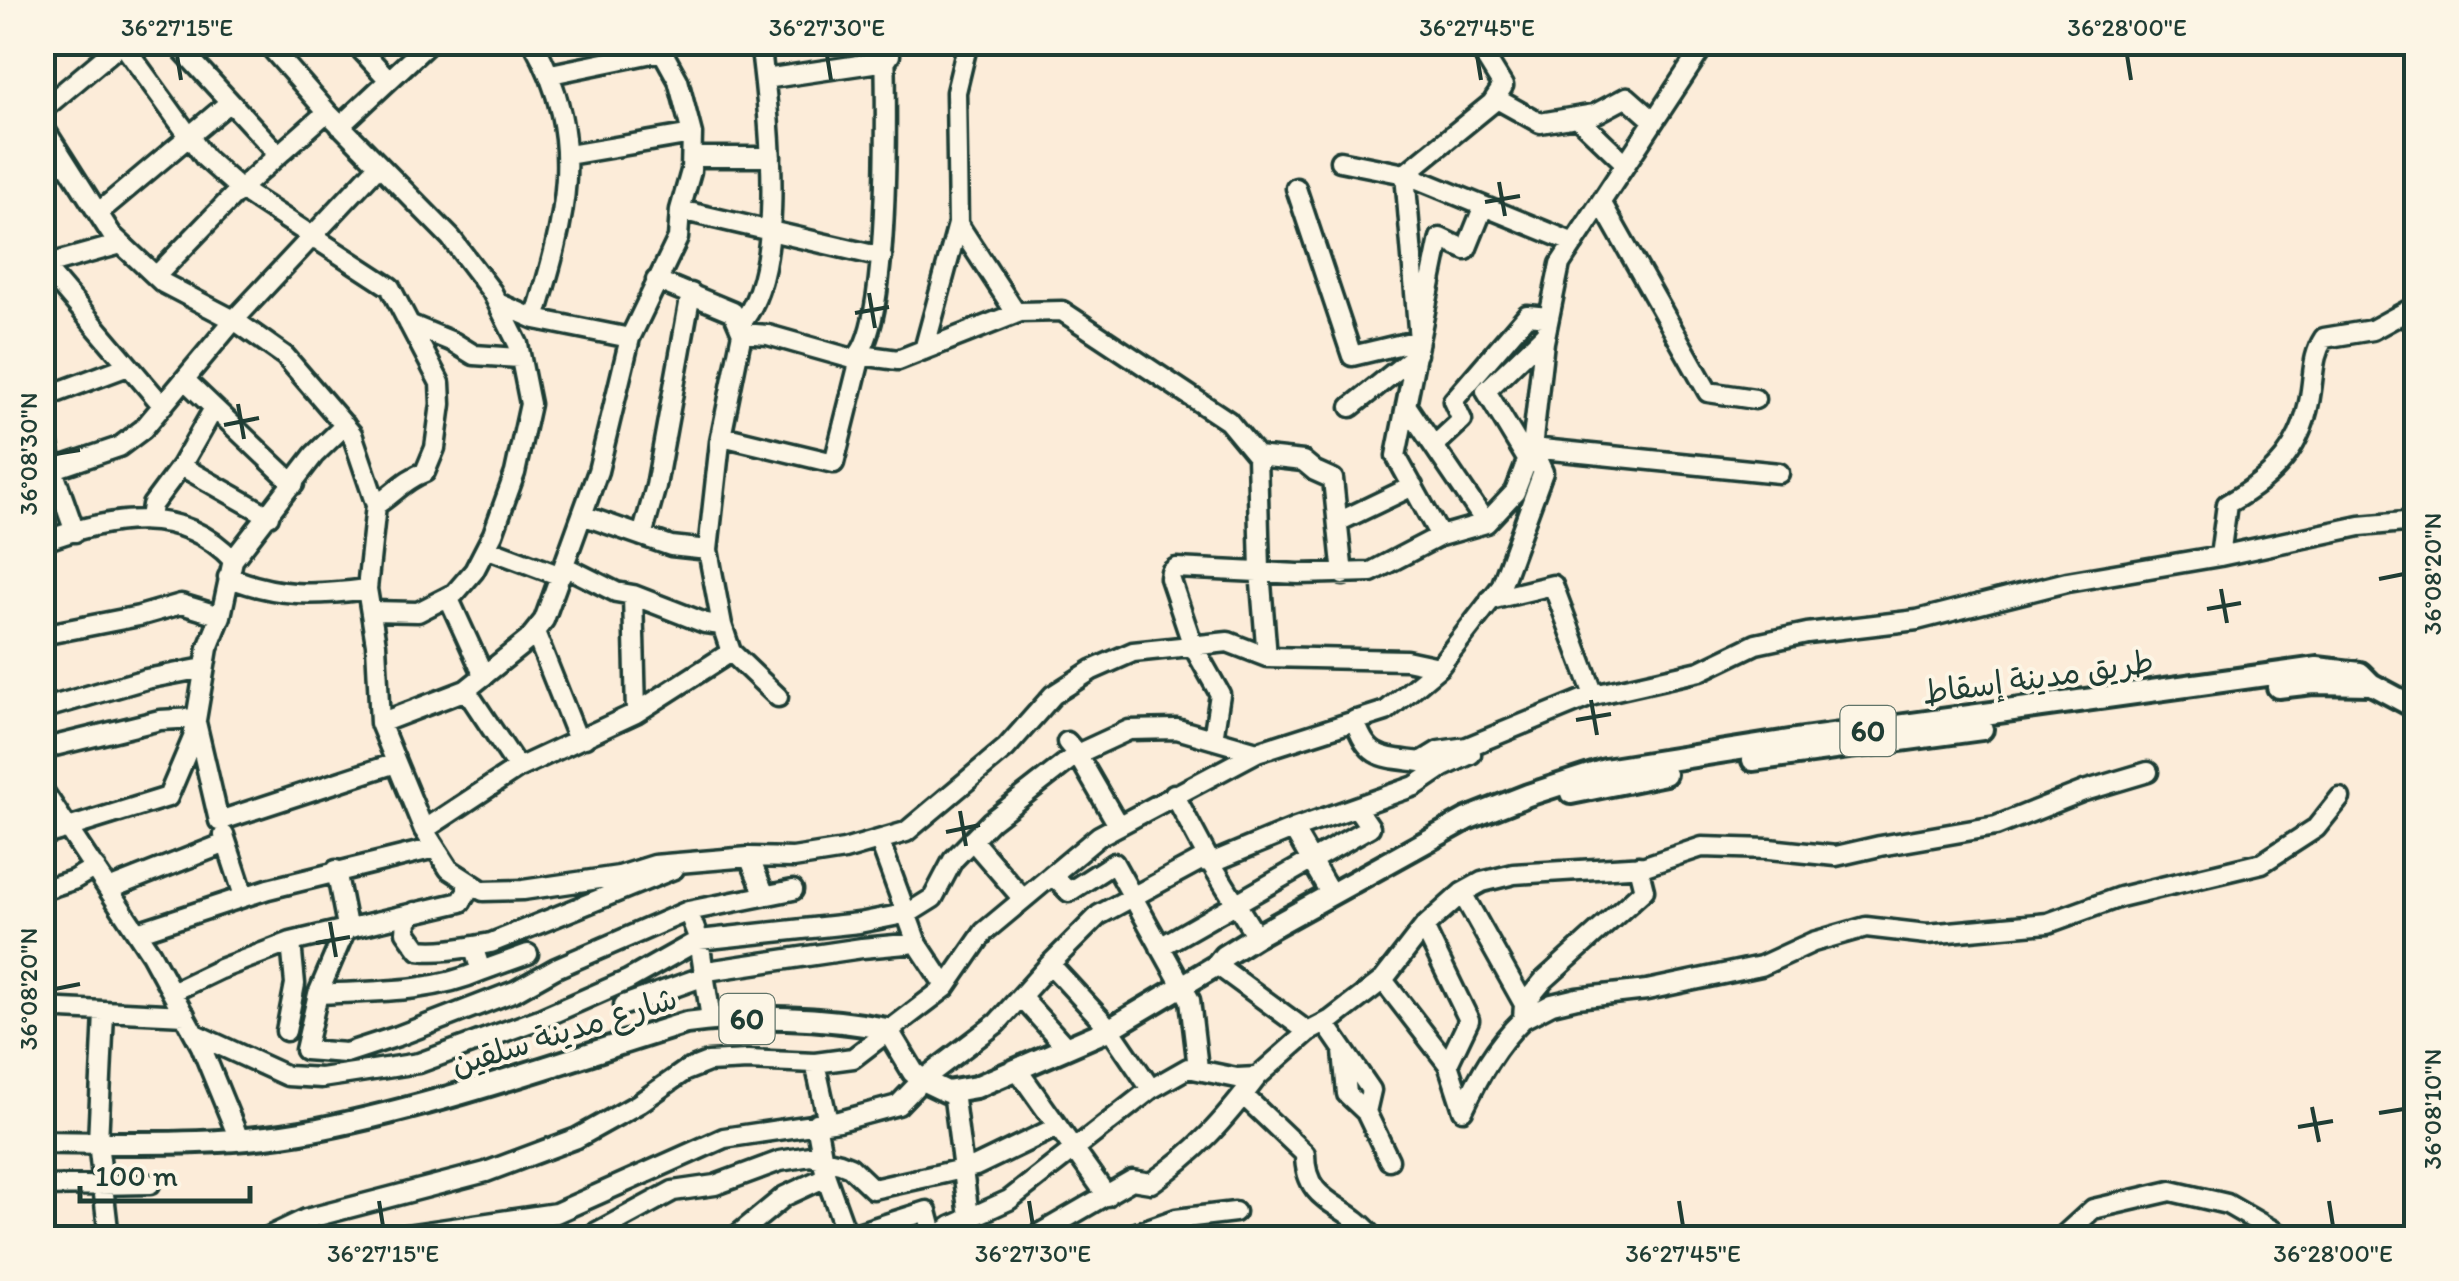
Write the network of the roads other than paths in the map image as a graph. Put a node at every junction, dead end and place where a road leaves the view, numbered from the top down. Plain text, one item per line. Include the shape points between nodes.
1 (176, 42) edge
2 (266, 42) edge
3 (354, 42) edge
4 (430, 42) edge
5 (533, 42) edge
6 (760, 42) edge
7 (897, 42) edge
8 (968, 42) edge
9 (1476, 42) edge
10 (1706, 42) edge
11 (122, 43) edge
12 (657, 47) edge
13 (885, 52) edge
14 (551, 74) junction
15 (765, 79) junction
16 (389, 80) junction
17 (1496, 98) junction
18 (230, 102) junction
19 (42, 110) edge
20 (1577, 117) junction
21 (334, 119) junction
22 (1653, 120) junction
23 (42, 125) edge
24 (692, 134) junction
25 (190, 138) junction
26 (278, 154) junction
27 (568, 155) junction
28 (692, 157) junction
29 (771, 157) junction
30 (1340, 161) dead end
31 (65, 163) junction
32 (1626, 163) junction
33 (379, 165) junction
34 (42, 168) edge
35 (1404, 174) junction
36 (1296, 188) dead end
37 (240, 189) junction
38 (1601, 202) junction
39 (1483, 208) junction
40 (680, 210) junction
41 (98, 214) junction
42 (958, 224) junction
43 (768, 232) junction
44 (310, 236) junction
45 (1574, 243) junction
46 (121, 244) junction
47 (882, 257) junction
48 (43, 266) edge
49 (156, 276) junction
50 (656, 280) junction
51 (691, 293) junction
52 (498, 302) junction
53 (2416, 306) edge
54 (1016, 313) junction
55 (234, 320) junction
56 (535, 320) junction
57 (409, 324) junction
58 (1547, 325) junction
59 (741, 328) junction
60 (630, 338) junction
61 (1418, 347) junction
62 (924, 350) junction
63 (861, 355) junction
64 (519, 358) junction
65 (128, 366) junction
66 (186, 381) junction
67 (42, 398) edge
68 (1755, 399) dead end
69 (1406, 405) junction
70 (163, 406) junction
71 (1352, 407) dead end
72 (212, 410) junction
73 (42, 414) edge
74 (344, 425) junction
75 (722, 436) junction
76 (1434, 446) junction
77 (1529, 454) junction
78 (1257, 456) junction
79 (182, 466) junction
80 (48, 472) edge
81 (1779, 473) dead end
82 (294, 484) junction
83 (1413, 486) junction
84 (376, 505) junction
85 (582, 515) junction
86 (269, 516) junction
87 (150, 518) junction
88 (2416, 521) edge
89 (1338, 522) junction
90 (1486, 523) junction
91 (75, 532) junction
92 (642, 536) junction
93 (1440, 536) junction
94 (42, 542) edge
95 (486, 548) junction
96 (708, 550) junction
97 (2220, 556) junction
98 (231, 568) junction
99 (563, 571) junction
100 (1260, 571) junction
101 (1343, 575) junction
102 (367, 589) junction
103 (633, 595) junction
104 (448, 597) junction
105 (1490, 600) junction
106 (370, 611) junction
107 (220, 616) junction
108 (722, 625) junction
109 (535, 632) junction
110 (42, 635) edge
111 (1193, 646) junction
112 (731, 652) junction
113 (1267, 657) junction
114 (1438, 667) junction
115 (204, 668) junction
116 (484, 676) junction
117 (466, 690) junction
118 (1594, 695) junction
119 (778, 696) dead end
120 (2416, 708) edge
121 (42, 709) edge
122 (636, 713) junction
123 (195, 718) junction
124 (1355, 720) junction
125 (380, 723) junction
126 (585, 738) junction
127 (1212, 739) junction
128 (1467, 747) junction
129 (1072, 748) junction
130 (42, 749) edge
131 (1258, 752) junction
132 (396, 762) junction
133 (518, 768) junction
134 (2148, 772) dead end
135 (42, 789) edge
136 (1174, 794) junction
137 (2340, 798) dead end
138 (1357, 808) junction
139 (219, 821) junction
140 (1118, 825) junction
141 (1293, 828) junction
142 (71, 830) junction
143 (424, 830) junction
144 (42, 836) edge
145 (972, 840) junction
146 (880, 842) junction
147 (226, 843) junction
148 (436, 848) junction
149 (749, 858) junction
150 (1310, 859) junction
151 (1209, 860) junction
152 (679, 865) junction
153 (1638, 866) junction
154 (95, 867) junction
155 (336, 870) junction
156 (1052, 875) junction
157 (467, 882) junction
158 (110, 889) junction
159 (42, 890) edge
160 (793, 890) dead end
161 (1330, 892) junction
162 (1462, 892) junction
163 (766, 895) junction
164 (244, 896) junction
165 (1132, 896) junction
166 (1023, 899) junction
167 (1236, 902) junction
168 (688, 911) junction
169 (415, 912) junction
170 (906, 914) junction
171 (859, 923) junction
172 (347, 926) junction
173 (1424, 926) junction
174 (137, 932) junction
175 (1256, 936) junction
176 (699, 940) junction
177 (291, 942) junction
178 (918, 943) junction
179 (473, 946) junction
180 (1160, 946) junction
181 (862, 948) junction
182 (528, 954) dead end
183 (1050, 964) junction
184 (1218, 965) junction
185 (481, 971) junction
186 (705, 976) junction
187 (1383, 980) junction
188 (1182, 983) junction
189 (946, 987) junction
190 (172, 992) junction
191 (318, 994) junction
192 (1020, 997) junction
193 (624, 1005) dead end
194 (42, 1008) edge
195 (1523, 1012) junction
196 (104, 1013) junction
197 (185, 1014) junction
198 (712, 1020) junction
199 (1317, 1027) junction
200 (1110, 1028) junction
201 (887, 1029) junction
202 (286, 1032) dead end
203 (195, 1034) junction
204 (1066, 1046) junction
205 (815, 1064) junction
206 (1448, 1064) junction
207 (1198, 1068) junction
208 (1017, 1070) junction
209 (1256, 1077) junction
210 (922, 1080) junction
211 (1151, 1089) junction
212 (953, 1091) junction
213 (1243, 1095) junction
214 (822, 1123) junction
215 (1057, 1127) junction
216 (239, 1139) junction
217 (42, 1142) edge
218 (98, 1142) junction
219 (1073, 1151) junction
220 (1388, 1160) dead end
221 (824, 1169) junction
222 (962, 1170) junction
223 (102, 1183) junction
224 (150, 1184) dead end
225 (42, 1186) edge
226 (1107, 1196) junction
227 (1235, 1212) dead end
228 (969, 1217) junction
229 (757, 1219) junction
230 (956, 1232) edge
231 (109, 1238) edge
232 (266, 1238) edge
233 (385, 1238) edge
234 (586, 1238) edge
235 (734, 1238) edge
236 (765, 1238) edge
237 (848, 1238) edge
238 (1032, 1238) edge
239 (1122, 1238) edge
240 (1374, 1238) edge
241 (2062, 1238) edge
242 (2286, 1238) edge

1 - 18 street
2 - 21 street
3 - 16 street
4 - 16 street
5 - 14 street
6 - 15 street
7 - 13 street
8 - 42 street via 956,92
9 - 17 street via 1502,86
10 - 22 street
11 - 19 street
11 - 25 street
12 - 14 street
12 - 24 street via 678,80
13 - 15 street
13 - 47 street
14 - 27 street
15 - 29 street
16 - 21 street
17 - 20 street via 1540,123
17 - 35 street
18 - 25 street
18 - 26 street
20 - 22 street via 1627,98
20 - 32 street
21 - 26 street
21 - 33 street
22 - 32 street
23 - 31 street
24 - 27 street
24 - 28 street
25 - 37 street
25 - 41 street
26 - 37 street
27 - 56 street via 558,240
28 - 29 street
28 - 40 street
29 - 43 street
30 - 35 street
31 - 34 street
31 - 41 street
32 - 38 street
33 - 44 street
33 - 52 street via 451,238
35 - 39 street
35 - 61 street
36 - 61 street via 1352,356
37 - 44 street
37 - 49 street
38 - 45 street
38 - 68 street via 1708,392
39 - 45 street
39 - 61 street via 1466,250 1440,238
40 - 43 street
40 - 50 street via 678,238
41 - 46 street
42 - 54 street
42 - 62 street
43 - 47 street
43 - 59 street via 758,294
44 - 55 street
44 - 57 street via 390,287
45 - 58 street via 1560,264
46 - 48 street
46 - 49 street
47 - 63 street
48 - 65 street
49 - 55 street
50 - 51 street
50 - 60 street
51 - 59 street via 733,312
51 - 92 street
52 - 56 street
52 - 64 street
53 - 97 street via 2372,330 2324,338 2314,353 2311,394 2286,460 2227,504
54 - 62 street
54 - 78 street via 1062,311 1228,421
55 - 66 street
55 - 74 street via 285,356
56 - 60 street
57 - 64 street via 474,355
57 - 84 street via 440,383 435,448 426,472
58 - 76 street via 1527,314 1454,400 1462,420
58 - 77 street
58 - 77 street via 1486,391
59 - 63 street via 853,359
59 - 75 street
60 - 85 street
61 - 69 street
61 - 71 street
62 - 63 street via 898,360
63 - 75 street via 834,463
64 - 95 street via 530,404 516,474
65 - 67 street
65 - 70 street
66 - 70 street
66 - 72 street
69 - 76 street
69 - 83 street via 1396,456
70 - 80 street via 120,447
72 - 79 street
72 - 82 street
73 - 80 street
74 - 82 street
74 - 84 street
75 - 96 street
76 - 90 street
77 - 81 street
77 - 90 street via 1515,492
77 - 105 street via 1543,472
78 - 89 street via 1303,461 1334,478
78 - 100 street
79 - 86 street
79 - 87 street via 152,505
80 - 91 street
82 - 86 street
83 - 89 street
83 - 93 street
84 - 102 street
85 - 92 street
85 - 99 street
86 - 98 street
87 - 91 street
87 - 98 street via 175,522 223,549
88 - 97 street
89 - 101 street
90 - 93 street
91 - 94 street
92 - 96 street
93 - 101 street via 1371,572
95 - 99 street
95 - 104 street
96 - 108 street
97 - 118 street via 2067,582 1917,620 1756,644 1700,671
98 - 102 street via 252,586 314,596
98 - 107 street
99 - 103 street
99 - 109 street
100 - 101 street
100 - 111 street via 1170,572
100 - 113 street
102 - 106 street
103 - 108 street
103 - 122 street
104 - 106 street via 418,612
104 - 116 street
105 - 114 street
105 - 118 street via 1553,584
106 - 125 street
107 - 110 street via 181,604
107 - 115 street
108 - 112 street
109 - 116 street
109 - 126 street via 576,735
111 - 113 street via 1228,642
111 - 127 street via 1220,694
111 - 146 street via 1133,652 1092,670 1053,695 1006,748 906,832
112 - 119 street
112 - 122 street
113 - 114 street via 1406,660
114 - 124 street via 1386,711
115 - 121 street
115 - 123 street
116 - 117 street
117 - 125 street
117 - 133 street
118 - 128 street
120 - 161 main road, 60 via 2370,684 2300,684 1688,769 1565,794 1474,823
122 - 126 street
123 - 130 street
123 - 139 street
123 - 142 street via 194,738 168,797
124 - 128 street via 1362,744 1381,756 1421,762 1438,751
124 - 131 street
125 - 132 street
126 - 133 street
127 - 129 street via 1177,729 1129,730
127 - 131 street
128 - 138 street via 1471,754 1415,786
129 - 140 street
129 - 145 street
131 - 136 street
132 - 139 street
132 - 143 street
133 - 143 street
134 - 153 street via 1996,826 1947,836 1836,856 1702,848
135 - 142 street
136 - 140 street
136 - 151 street
137 - 195 street via 2316,828 2262,863 2179,881 2048,923 1927,934 1866,927 1761,966
138 - 141 street
138 - 150 street via 1370,827
139 - 147 street
140 - 156 street
141 - 150 street
141 - 151 street
142 - 144 street
142 - 154 street
143 - 148 street
145 - 166 street
145 - 170 street via 933,898
146 - 149 street via 793,858
146 - 170 street
147 - 158 street
147 - 164 street
148 - 155 street
148 - 157 street
149 - 152 street
149 - 163 street
150 - 161 street
150 - 167 street
151 - 165 street
151 - 167 street
152 - 157 street via 522,890 482,891
152 - 179 street
153 - 162 street via 1514,874
153 - 195 street via 1644,890 1544,980
154 - 158 street
154 - 159 street
155 - 164 street
155 - 172 street
156 - 165 street via 1068,892 1114,863
156 - 166 street
157 - 169 street via 460,902
158 - 174 street
160 - 163 street
161 - 175 main road, 60
162 - 173 street
162 - 195 street
163 - 168 street
164 - 174 street
165 - 180 street
165 - 183 street via 1100,916
166 - 189 street via 984,932
167 - 175 street
167 - 180 street
168 - 176 street
168 - 191 street via 515,991 346,1052 305,1050
169 - 172 street
169 - 179 street via 406,932 419,950
170 - 171 street
170 - 178 street
171 - 176 street
171 - 181 street
172 - 177 street
172 - 191 street
173 - 187 street
173 - 206 street via 1469,1020
174 - 190 street
175 - 184 main road, 60
176 - 186 street
176 - 203 street via 542,1018 419,1063 301,1078
177 - 190 street
177 - 202 street via 295,995
178 - 181 street
178 - 189 street
179 - 185 street
180 - 188 street
181 - 186 street
182 - 185 street
183 - 192 street
183 - 200 street
184 - 188 main road, 60
184 - 199 street
185 - 191 street via 429,987
186 - 193 street
186 - 198 street
187 - 199 street
187 - 206 street
188 - 200 main road, 60
188 - 207 street
189 - 201 street
190 - 197 street
192 - 204 street
192 - 210 street
194 - 196 street
195 - 206 street via 1482,1070 1464,1110
196 - 197 street
196 - 218 street
197 - 203 street
198 - 201 main road, شارع مدينة سلقين / 60 via 850,1022
198 - 216 main road, شارع مدينة سلقين / 60 via 456,1096 316,1130
199 - 209 street
199 - 220 street via 1371,1090 1366,1112
200 - 204 main road, 60
200 - 211 street
201 - 205 street via 852,1058
201 - 210 main road
203 - 216 street
204 - 208 main road, 60
205 - 214 street
205 - 232 street via 708,1062 577,1138 486,1172 306,1219
207 - 209 street
207 - 211 street
208 - 212 main road, 60
208 - 215 street
209 - 213 street
210 - 212 main road
210 - 214 street via 898,1105
211 - 219 street
212 - 222 street
213 - 226 street via 1192,1154 1151,1183 1132,1180
213 - 240 street via 1305,1154 1305,1176 1317,1193 1361,1221
214 - 221 street
214 - 233 street via 724,1138 556,1212
215 - 219 street
215 - 222 street
216 - 218 main road, شارع مدينة سلقين / 60
217 - 218 main road, شارع مدينة سلقين / 60
218 - 223 street
219 - 226 street
219 - 228 street via 1009,1200
221 - 222 street via 850,1167 872,1189
221 - 229 street
221 - 234 street via 810,1156 673,1192
221 - 237 street
222 - 228 street
223 - 224 street
223 - 225 street
223 - 231 street
226 - 238 street
227 - 239 street via 1176,1219
228 - 230 street
229 - 235 street
229 - 236 street
230 - 237 street via 934,1238 927,1211
241 - 242 street via 2093,1208 2172,1192 2227,1204

